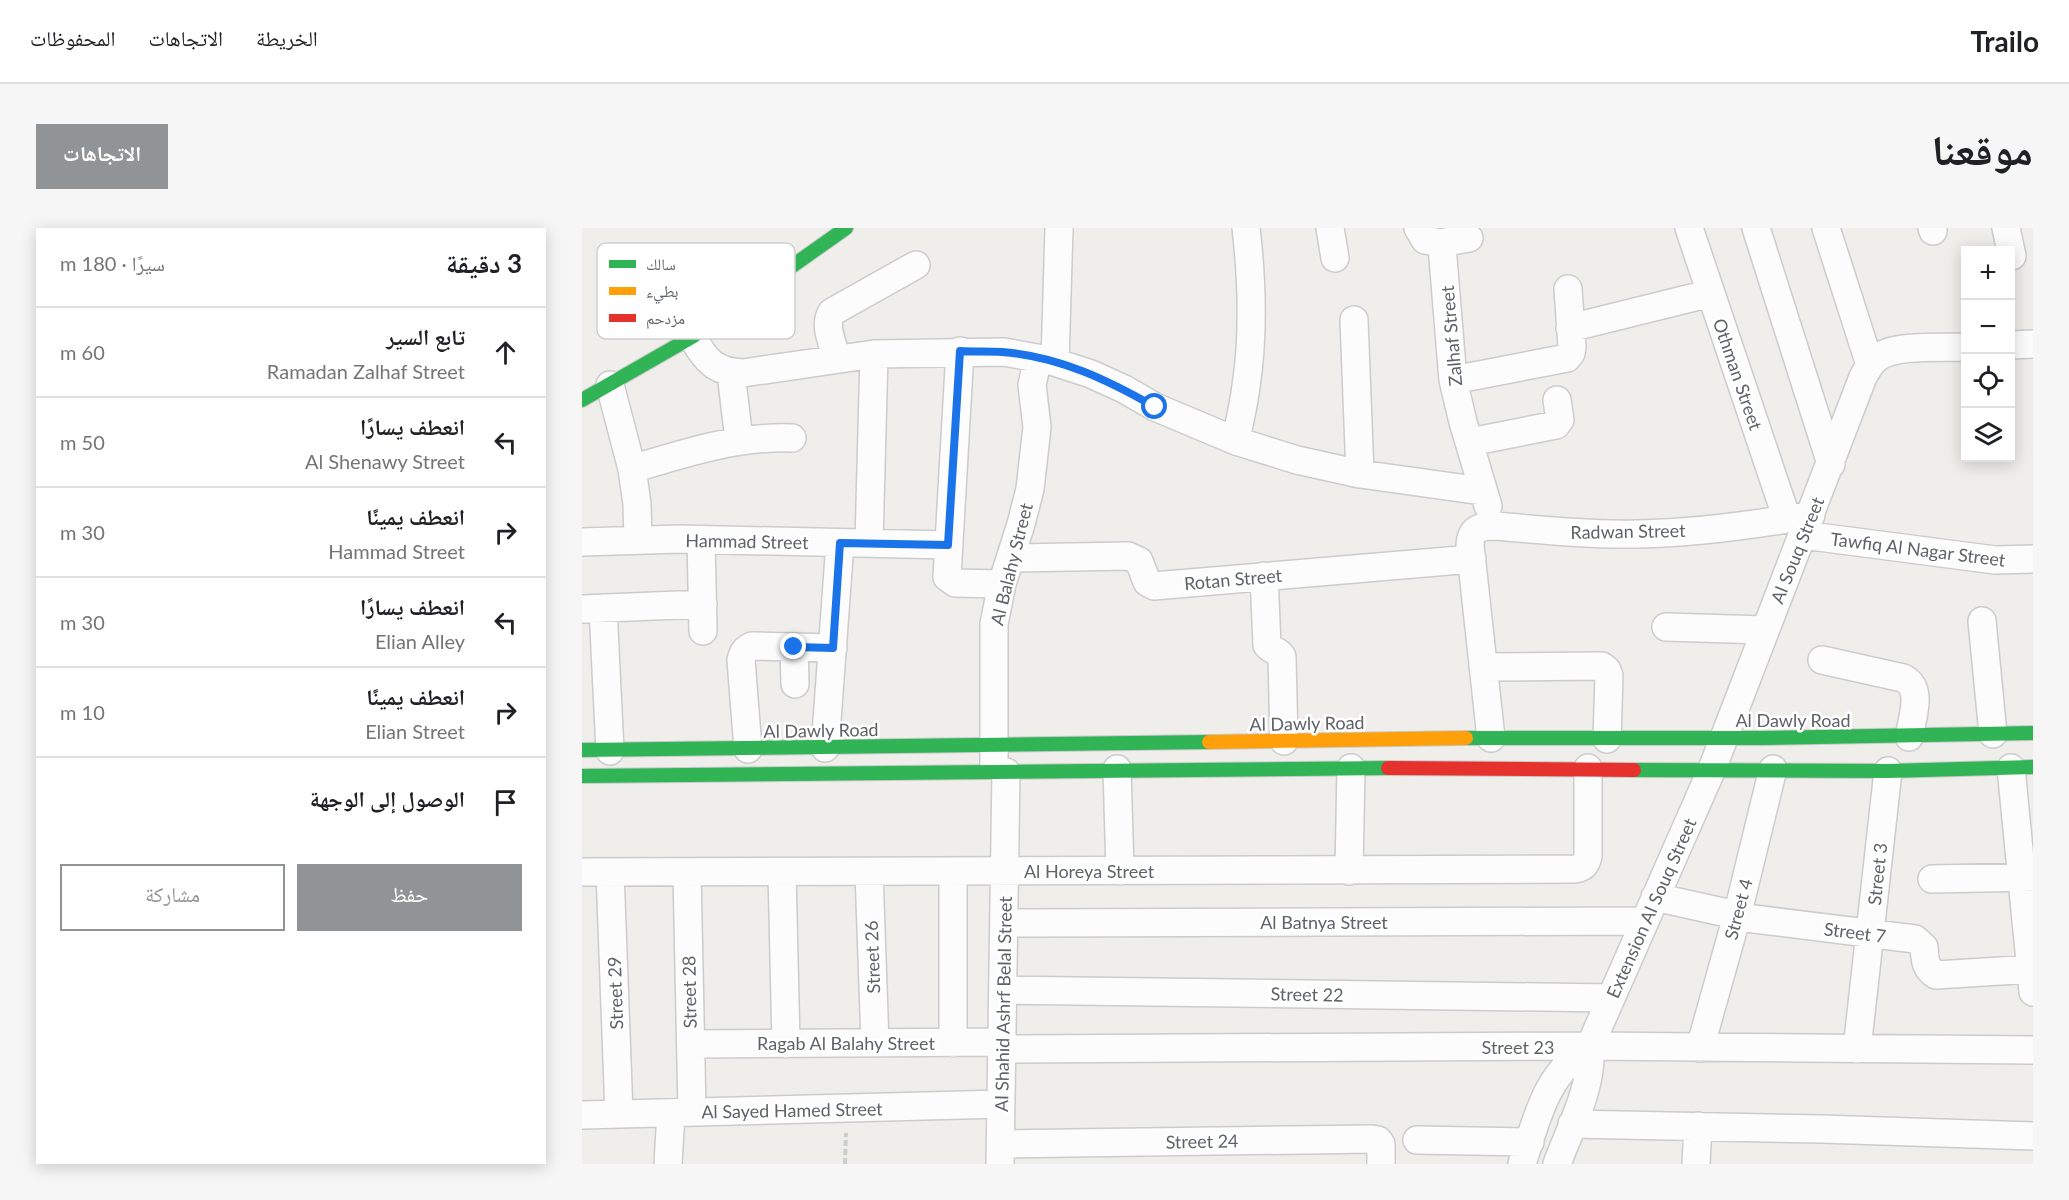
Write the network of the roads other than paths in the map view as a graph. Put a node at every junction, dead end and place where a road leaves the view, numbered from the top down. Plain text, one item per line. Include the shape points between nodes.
1 (846, 228) edge
2 (1059, 228) edge
3 (1246, 228) edge
4 (1330, 228) edge
5 (1689, 228) edge
6 (1756, 228) edge
7 (1826, 228) edge
8 (2006, 228) edge
9 (1429, 236) edge
10 (1469, 238) dead end
11 (2010, 246) edge
12 (1335, 258) dead end
13 (795, 264) edge
14 (916, 265) dead end
15 (1568, 289) dead end
16 (1711, 293) junction
17 (1354, 321) dead end
18 (1570, 328) junction
19 (689, 339) edge
20 (693, 339) edge
21 (2033, 344) edge
22 (2015, 345) edge
23 (1961, 347) edge
24 (960, 351) junction
25 (874, 354) junction
26 (837, 359) junction
27 (1047, 360) junction
28 (1870, 364) junction
29 (731, 373) junction
30 (1453, 380) junction
31 (610, 385) junction
32 (582, 400) edge
33 (1557, 400) dead end
34 (792, 438) dead end
35 (739, 440) junction
36 (1236, 441) junction
37 (1470, 442) junction
38 (1831, 464) junction
39 (632, 469) junction
40 (1360, 474) junction
41 (1482, 491) junction
42 (1800, 523) junction
43 (1496, 526) junction
44 (638, 539) junction
45 (701, 540) junction
46 (582, 542) edge
47 (840, 543) junction
48 (869, 543) junction
49 (948, 545) junction
50 (1011, 558) junction
51 (1472, 559) junction
52 (2033, 559) edge
53 (1264, 576) junction
54 (1002, 584) junction
55 (703, 604) junction
56 (592, 608) edge
57 (1982, 621) dead end
58 (1666, 627) dead end
59 (1765, 630) junction
60 (703, 631) dead end
61 (794, 647) junction
62 (833, 648) junction
63 (1822, 660) dead end
64 (1483, 667) junction
65 (795, 684) dead end
66 (2033, 733) edge
67 (1993, 734) junction
68 (1909, 737) junction
69 (1491, 738) junction
70 (1723, 739) junction
71 (1607, 740) junction
72 (1284, 741) junction
73 (994, 745) junction
74 (825, 748) junction
75 (748, 749) junction
76 (582, 750) edge
77 (610, 751) junction
78 (2022, 767) edge
79 (1351, 768) junction
80 (1588, 768) junction
81 (1117, 769) junction
82 (1712, 769) junction
83 (1773, 769) junction
84 (1888, 771) junction
85 (1000, 772) junction
86 (582, 776) edge
87 (1120, 871) junction
88 (1348, 871) junction
89 (582, 872) edge
90 (610, 872) junction
91 (687, 872) junction
92 (782, 872) junction
93 (870, 872) junction
94 (953, 872) junction
95 (1005, 872) junction
96 (2028, 878) edge
97 (1932, 879) dead end
98 (1650, 909) junction
99 (1737, 916) junction
100 (1004, 923) junction
101 (1871, 934) junction
102 (2032, 977) edge
103 (1003, 990) junction
104 (1611, 998) junction
105 (875, 1043) junction
106 (953, 1043) junction
107 (691, 1044) junction
108 (786, 1044) junction
109 (1002, 1046) junction
110 (1590, 1046) junction
111 (1700, 1048) junction
112 (1857, 1049) junction
113 (2033, 1050) edge
114 (1001, 1104) junction
115 (682, 1112) junction
116 (620, 1114) junction
117 (582, 1115) edge
118 (1572, 1124) junction
119 (1698, 1126) junction
120 (2033, 1136) edge
121 (1418, 1140) dead end
122 (1526, 1153) edge
123 (1001, 1154) edge
124 (669, 1164) edge
125 (1381, 1164) edge
126 (1557, 1164) edge
127 (1696, 1164) edge

1 - 13 street
2 - 27 street, Al Balahy Street
3 - 36 street via 1252,328 1247,385
4 - 12 street
5 - 16 street, Othman Street
6 - 38 street
7 - 28 street
8 - 11 street
9 - 10 street
9 - 30 street, Zalhaf Street via 1442,246
14 - 26 street via 832,312 828,324
15 - 18 street
16 - 18 street
16 - 42 street, Othman Street
17 - 40 street
18 - 30 street via 1572,347 1567,358
19 - 31 street
20 - 29 street via 716,368
21 - 22 street
23 - 28 street via 1890,351
24 - 25 street
24 - 27 street via 1004,352
24 - 49 street
25 - 26 street
25 - 48 street
26 - 29 street
27 - 36 street via 1091,374 1155,407
27 - 50 street, Al Balahy Street via 1032,385 1037,427 1035,453 1022,524
28 - 38 street, Al Souq Street
29 - 35 street
30 - 37 street, Zalhaf Street
31 - 32 street
31 - 39 street
33 - 37 street via 1560,420 1556,425
34 - 35 street
35 - 39 street
36 - 40 street
37 - 41 street, Zalhaf Street
38 - 42 street, Al Souq Street
39 - 44 street
40 - 41 street
41 - 43 street, Zalhaf Street
42 - 43 street, Radwan Street via 1639,534
42 - 52 street, Tawfiq Al Nagar Street via 1995,560
42 - 59 street, Al Souq Street
43 - 51 street, Radwan Street via 1484,526 1471,536
44 - 45 street, Hammad Street
44 - 46 street, Hammad Street
45 - 47 street, Hammad Street
45 - 55 street
47 - 48 street, Hammad Street
47 - 62 street
48 - 49 street, Hammad Street
49 - 54 street via 946,572 950,581
50 - 53 street, Rotan Street via 1128,556 1139,561 1147,582 1154,586
50 - 54 street, Al Balahy Street
51 - 53 street, Rotan Street
51 - 64 street
53 - 72 street via 1267,645 1282,657
54 - 73 street, Al Balahy Street via 992,644
55 - 56 street
55 - 60 street
56 - 77 street
57 - 67 street
58 - 59 street
59 - 70 street, Al Souq Street
61 - 62 street
61 - 65 street
61 - 75 street via 752,646 742,653
62 - 74 street
63 - 68 street via 1910,681 1916,692
64 - 69 street
64 - 71 street via 1602,666 1609,676
66 - 67 street, Al Dawly Road
67 - 68 street, Al Dawly Road
68 - 70 street, Al Dawly Road
69 - 71 street, Al Dawly Road
69 - 72 street, Al Dawly Road
70 - 71 street, Al Dawly Road
70 - 82 street, Al Souq Street
72 - 73 street, Al Dawly Road
73 - 74 street, Al Dawly Road
73 - 85 street, Al Balahy Street
74 - 75 street, Al Dawly Road
75 - 77 street, Al Dawly Road
76 - 77 street, Al Dawly Road
78 - 84 street
78 - 96 street
79 - 80 street
79 - 81 street
79 - 88 street
80 - 82 street
80 - 88 street, Al Horeya Street via 1588,856 1587,864 1581,868
81 - 85 street
81 - 87 street
82 - 83 street
82 - 98 street, Extension Al Souq Street
83 - 84 street
83 - 99 street, Street 4
84 - 101 street, Street 3
85 - 86 street
85 - 95 street, Al Shahid Ashrf Belal Street
87 - 88 street, Al Horeya Street
87 - 95 street, Al Horeya Street
89 - 90 street, Al Horeya Street
90 - 91 street, Al Horeya Street
90 - 116 street, Street 29
91 - 92 street, Al Horeya Street
91 - 107 street, Street 28
92 - 93 street, Al Horeya Street
92 - 108 street
93 - 94 street, Al Horeya Street
93 - 105 street, Street 26
94 - 95 street, Al Horeya Street
94 - 106 street
95 - 100 street, Al Shahid Ashrf Belal Street
96 - 97 street
96 - 102 street
98 - 99 street, Street 7
98 - 100 street, Al Batnya Street
98 - 104 street, Extension Al Souq Street
99 - 101 street, Street 7
99 - 111 street, Street 4
100 - 103 street, Al Shahid Ashrf Belal Street
101 - 102 street, Street 7 via 1916,939 1924,948 1925,964 1936,975
101 - 112 street, Street 3
103 - 104 street, Street 22
103 - 109 street, Al Shahid Ashrf Belal Street
104 - 110 street, Extension Al Souq Street
105 - 106 street, Ragab Al Balahy Street
105 - 108 street, Ragab Al Balahy Street
106 - 109 street, Ragab Al Balahy Street
107 - 108 street, Ragab Al Balahy Street
107 - 115 street, Street 28
109 - 110 street, Street 23
109 - 114 street, Al Shahid Ashrf Belal Street
110 - 111 street, Street 23
110 - 118 street, Extension Al Souq Street via 1588,1081
110 - 122 street, Extension Al Souq Street via 1557,1075
111 - 112 street, Street 23
112 - 113 street, Street 23
114 - 115 street, Al Sayed Hamed Street
114 - 123 street, Al Shahid Ashrf Belal Street
115 - 116 street, Al Sayed Hamed Street
115 - 124 street, Street 28
116 - 117 street, Al Sayed Hamed Street
118 - 119 street
118 - 126 street, Extension Al Souq Street
119 - 120 street
119 - 127 street
121 - 122 street
123 - 125 street, Street 24 via 1372,1139 1381,1144

